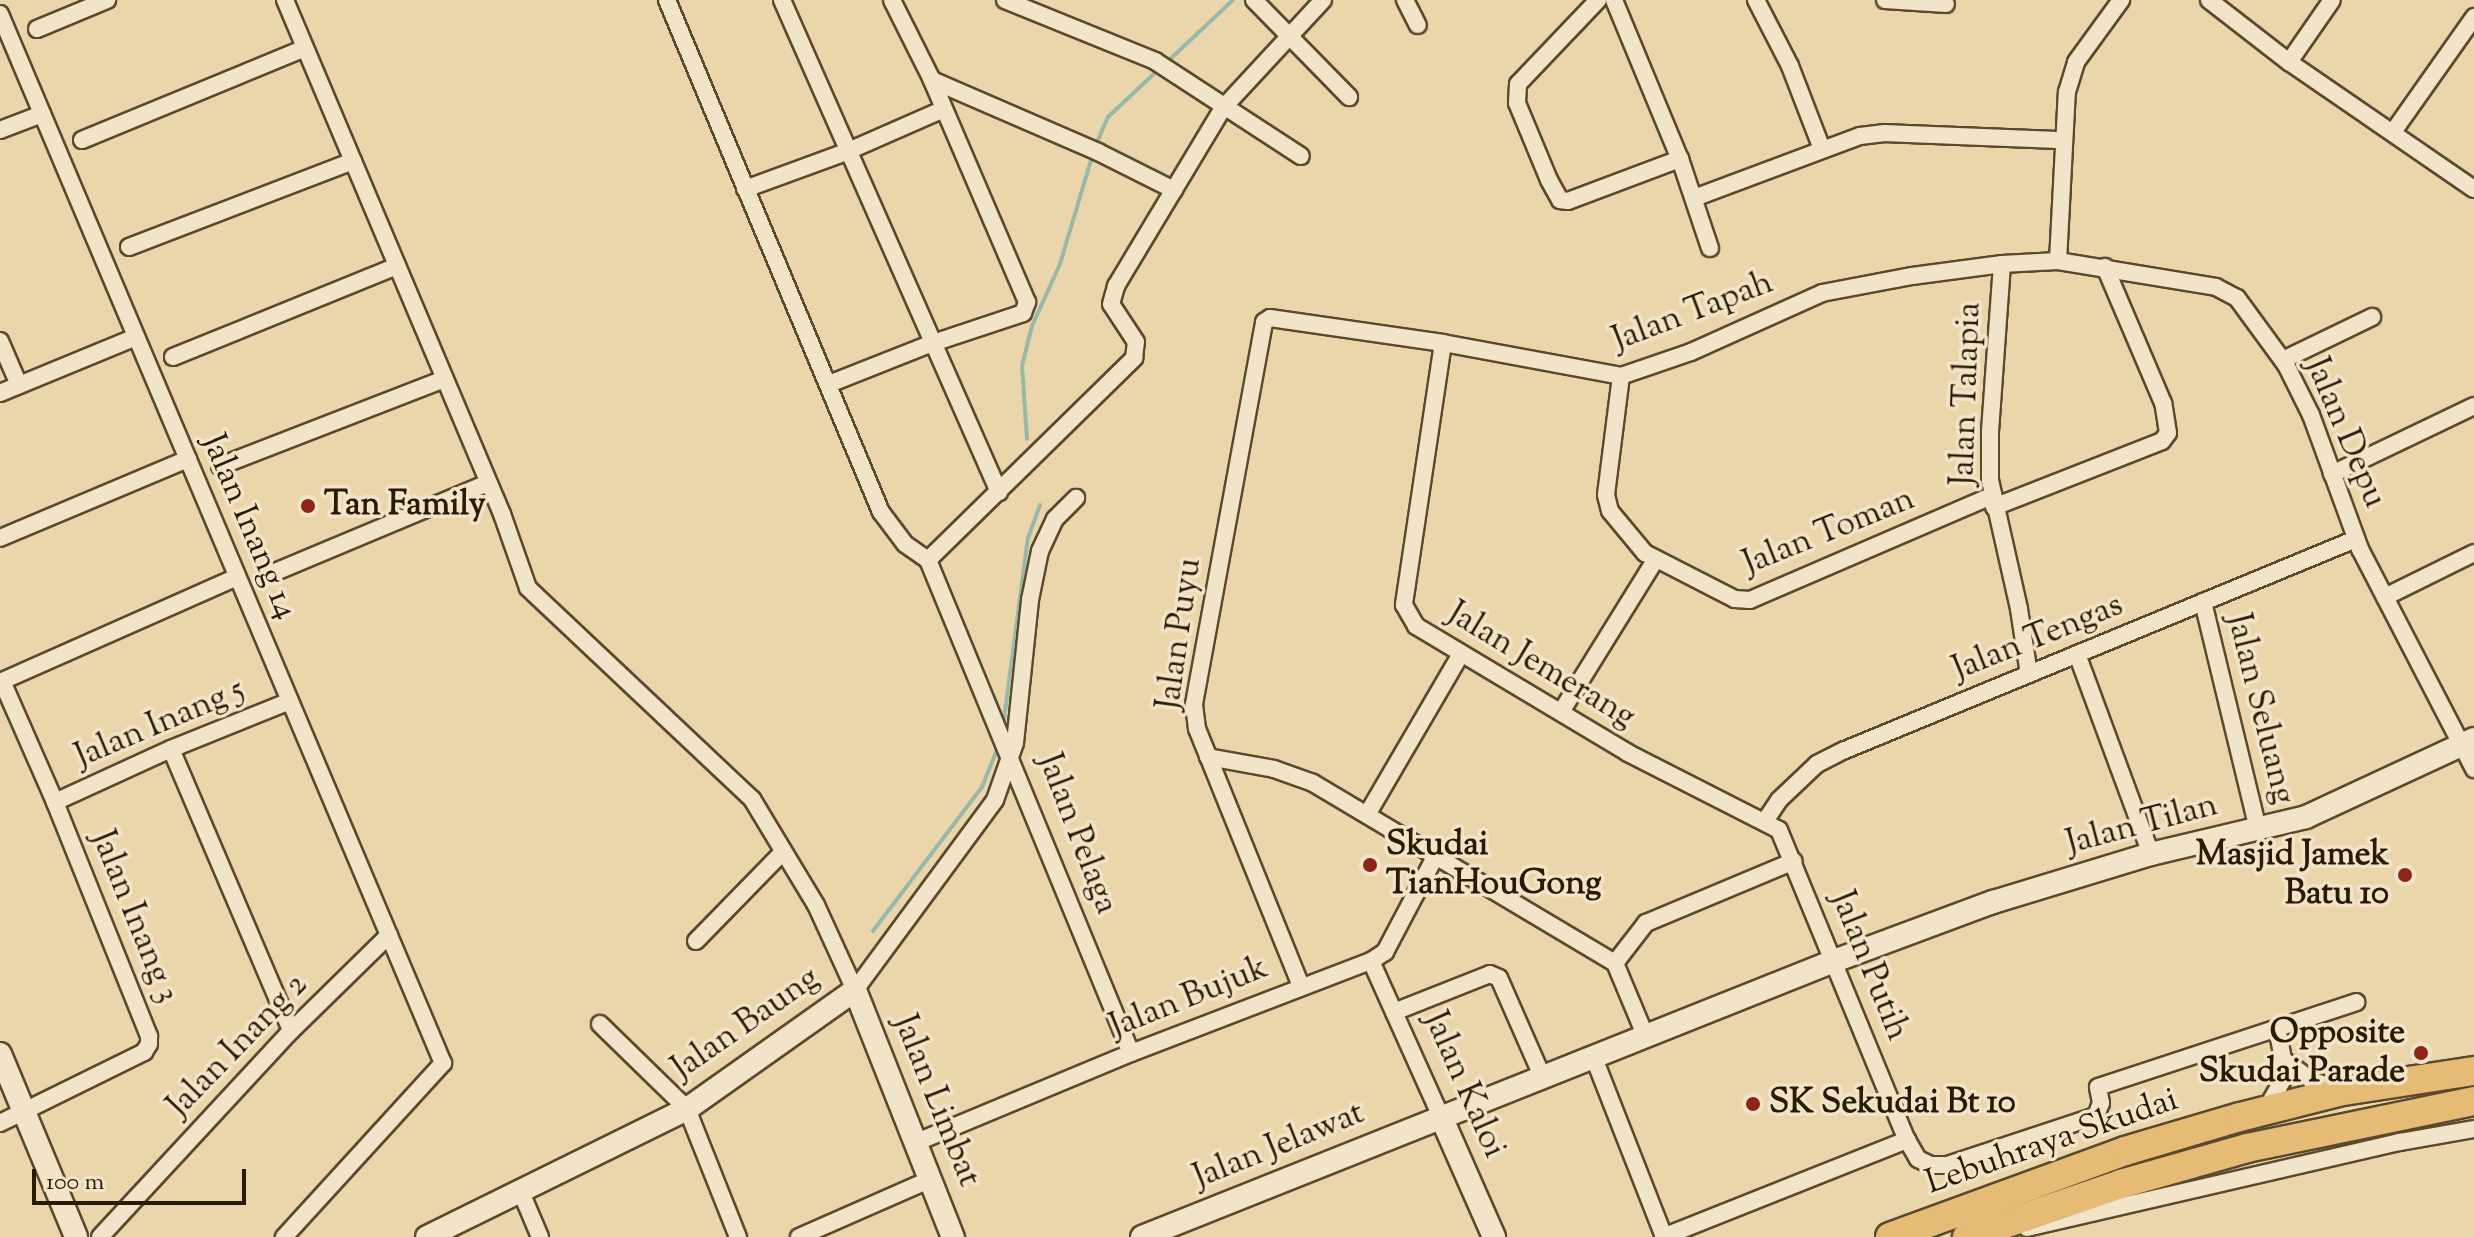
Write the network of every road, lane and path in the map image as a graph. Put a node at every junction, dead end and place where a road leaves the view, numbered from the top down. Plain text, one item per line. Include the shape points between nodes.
1 (107, 0) edge
2 (285, 0) edge
3 (782, 0) edge
4 (892, 0) edge
5 (1005, 0) edge
6 (1254, 0) edge
7 (1323, 0) edge
8 (1405, 0) edge
9 (1598, 0) edge
10 (1614, 0) edge
11 (1885, 0) edge
12 (2121, 0) edge
13 (2209, 0) edge
14 (2332, 0) edge
15 (669, 1) edge
16 (1760, 1) edge
17 (1946, 4) dead end
18 (0, 14) edge
19 (2474, 17) edge
20 (1418, 25) dead end
21 (37, 29) dead end
22 (1290, 34) junction
23 (305, 48) junction
24 (2289, 62) junction
25 (932, 80) junction
26 (1349, 97) dead end
27 (1223, 108) junction
28 (944, 109) junction
29 (42, 114) junction
30 (0, 130) edge
31 (2393, 132) junction
32 (82, 140) dead end
33 (2062, 140) junction
34 (1822, 149) junction
35 (846, 152) junction
36 (1301, 156) dead end
37 (1680, 159) junction
38 (353, 161) junction
39 (745, 189) junction
40 (2474, 189) edge
41 (1174, 190) junction
42 (1694, 198) junction
43 (129, 247) dead end
44 (1710, 248) dead end
45 (2058, 261) junction
46 (2002, 264) junction
47 (397, 266) junction
48 (2105, 267) junction
49 (2372, 317) dead end
50 (1264, 322) joint
51 (136, 337) junction
52 (0, 341) edge
53 (1443, 343) junction
54 (930, 344) junction
55 (173, 357) dead end
56 (2283, 360) junction
57 (1621, 376) junction
58 (444, 379) junction
59 (829, 384) junction
60 (19, 385) junction
61 (0, 393) edge
62 (2474, 406) edge
63 (188, 459) junction
64 (220, 466) dead end
65 (2332, 474) junction
66 (488, 483) junction
67 (999, 492) junction
68 (1076, 498) dead end
69 (1993, 501) junction
70 (0, 538) edge
71 (2356, 539) junction
72 (2474, 553) edge
73 (1656, 559) junction
74 (928, 560) junction
75 (268, 575) dead end
76 (237, 577) junction
77 (2385, 597) junction
78 (2203, 602) junction
79 (1461, 654) junction
80 (2077, 654) junction
81 (2029, 674) junction
82 (1, 681) edge
83 (290, 701) junction
84 (1561, 712) junction
85 (2468, 742) edge
86 (171, 749) junction
87 (1208, 757) junction
88 (1011, 761) junction
89 (2474, 769) edge
90 (55, 802) junction
91 (1368, 813) junction
92 (1765, 821) junction
93 (2258, 830) junction
94 (783, 852) junction
95 (2151, 854) junction
96 (1435, 857) junction
97 (1794, 861) junction
98 (389, 935) junction
99 (696, 941) dead end
100 (1371, 961) junction
101 (1834, 961) junction
102 (1615, 963) junction
103 (1301, 986) junction
104 (855, 990) junction
105 (2356, 1002) dead end
106 (1394, 1012) junction
107 (600, 1024) dead end
108 (2277, 1028) junction
109 (291, 1031) junction
110 (1646, 1037) junction
111 (1131, 1053) junction
112 (0, 1054) edge
113 (1594, 1058) junction
114 (2285, 1061) junction
115 (2474, 1071) edge
116 (1543, 1078) junction
117 (2343, 1091) junction
118 (2474, 1101) edge
119 (687, 1109) junction
120 (2265, 1111) junction
121 (24, 1113) junction
122 (1442, 1119) junction
123 (0, 1123) edge
124 (2474, 1129) edge
125 (1907, 1140) junction
126 (917, 1142) junction
127 (931, 1179) junction
128 (521, 1192) junction
129 (76, 1237) edge
130 (100, 1237) edge
131 (284, 1237) edge
132 (427, 1237) edge
133 (540, 1237) edge
134 (738, 1237) edge
135 (799, 1237) edge
136 (953, 1237) edge
137 (1142, 1237) edge
138 (1494, 1237) edge
139 (1664, 1237) edge
140 (1890, 1237) edge
141 (1967, 1237) edge
142 (1982, 1237) edge

1 - 21 street
2 - 23 street
3 - 35 street
4 - 25 street
5 - 27 street via 1162,65
6 - 22 street
7 - 22 street
8 - 20 street
9 - 37 street via 1518,84 1517,103 1549,180 1560,200 1568,201
10 - 37 street
11 - 17 street
12 - 33 street via 2076,62
13 - 24 street
14 - 24 street
15 - 39 street
16 - 34 street
18 - 29 street, Jalan Inang 14
19 - 31 street
22 - 26 street
22 - 27 street
23 - 32 street
23 - 38 street
24 - 31 street
25 - 28 street
25 - 41 street
27 - 36 street
27 - 41 street
28 - 35 street
28 - 54 street via 1027,302 1023,313
29 - 30 street
29 - 51 street, Jalan Inang 14
31 - 40 street
33 - 34 street via 1885,133
33 - 45 street
34 - 42 street
35 - 39 street
35 - 54 street
37 - 42 street
38 - 43 street
38 - 47 street
39 - 59 street
41 - 67 street via 1113,295 1111,304 1136,342 1134,358
42 - 44 street
45 - 46 street, Jalan Depu
45 - 48 street, Jalan Depu
46 - 57 street, Jalan Tapah via 1822,293 1691,352
46 - 69 street, Jalan Talapia via 1990,431
47 - 55 street
47 - 58 street
48 - 56 street, Jalan Depu via 2228,292
48 - 69 street, Jalan Talapia via 2169,423 2166,437
49 - 56 street
50 - 53 street, Jalan Tapah via 1277,317
50 - 87 street, Jalan Puyu via 1194,704
51 - 60 street
51 - 63 street, Jalan Inang 14
52 - 60 street
53 - 57 street, Jalan Tapah
53 - 79 street, Jalan Jemerang via 1404,605 1416,626
54 - 59 street
54 - 67 street
56 - 65 street, Jalan Depu via 2311,415
57 - 73 street, Jalan Toman via 1606,495 1618,524
58 - 64 street
58 - 66 street
59 - 74 street via 890,527
60 - 61 street
62 - 65 street
63 - 70 street
63 - 76 street, Jalan Inang 14
65 - 71 street, Jalan Depu
66 - 75 street
66 - 94 street via 528,588 752,799
67 - 74 street
68 - 88 street, Jalan Pelaga via 1055,519 1040,551
69 - 73 street, Jalan Toman via 1750,600 1735,599
69 - 81 street
71 - 77 street, Jalan Depu
71 - 78 street, Jalan Tengas
72 - 77 street
73 - 84 street
74 - 88 street
76 - 82 street
76 - 83 street, Jalan Inang 14
77 - 85 street, Jalan Depu
78 - 80 street, Jalan Tengas
78 - 93 street, Jalan Seluang
79 - 84 street, Jalan Jemerang
79 - 91 street
80 - 81 street, Jalan Tengas
80 - 95 street
81 - 92 street, Jalan Tengas via 1817,764
82 - 90 street, Jalan Inang 3
83 - 86 street, Jalan Inang 5
83 - 98 street, Jalan Inang 14
84 - 92 street, Jalan Jemerang via 1628,753
85 - 89 street, Jalan Depu
85 - 93 street, Jalan Tilan via 2306,817
86 - 90 street, Jalan Inang 5
86 - 109 street
87 - 91 street via 1274,769
87 - 103 street, Jalan Puyu
88 - 104 street, Jalan Baung via 975,830
88 - 111 street, Jalan Pelaga
90 - 121 street, Jalan Inang 3 via 149,1044 144,1052
91 - 96 street
92 - 97 street, Jalan Putih via 1779,830
93 - 95 street, Jalan Tilan
94 - 99 street
94 - 104 street via 816,905
95 - 101 street, Jalan Tilan via 1993,902
96 - 100 street via 1385,952
96 - 102 street
97 - 101 street, Jalan Putih
97 - 102 street via 1646,923
98 - 109 street, Jalan Inang 2
98 - 131 street, Jalan Inang 14 via 443,1063
100 - 103 street, Jalan Bujuk
100 - 106 street, Jalan Kaloi
101 - 110 street, Jalan Tilan
101 - 125 street, Jalan Putih
102 - 110 street
103 - 111 street, Jalan Bujuk
104 - 119 street, Jalan Baung
104 - 126 street, Jalan Limbat
105 - 108 street
106 - 116 street via 1490,974 1499,978
106 - 122 street, Jalan Kaloi
107 - 119 street
108 - 114 street
108 - 125 street via 2098,1087 2101,1103 2096,1116 1947,1165 1918,1159
109 - 130 street, Jalan Inang 2
110 - 113 street, Jalan Jelawat
111 - 126 street, Jalan Bujuk
112 - 121 street
113 - 116 street, Jalan Jelawat
113 - 139 street
114 - 117 street via 2311,1080
114 - 120 street via 2286,1075
115 - 117 highway, Lebuhraya Skudai
116 - 122 street, Jalan Jelawat
117 - 120 highway, Lebuhraya Skudai
118 - 141 highway, Lebuhraya Skudai via 2247,1148
119 - 128 street, Jalan Baung
119 - 134 street
120 - 140 highway, Lebuhraya Skudai via 2125,1151
121 - 123 street
121 - 129 street
122 - 137 street, Jalan Jelawat
122 - 138 street, Jalan Kaloi
124 - 142 street
125 - 139 street
126 - 127 street, Jalan Limbat
127 - 135 street
127 - 136 street, Jalan Limbat
128 - 132 street, Jalan Baung
128 - 133 street

